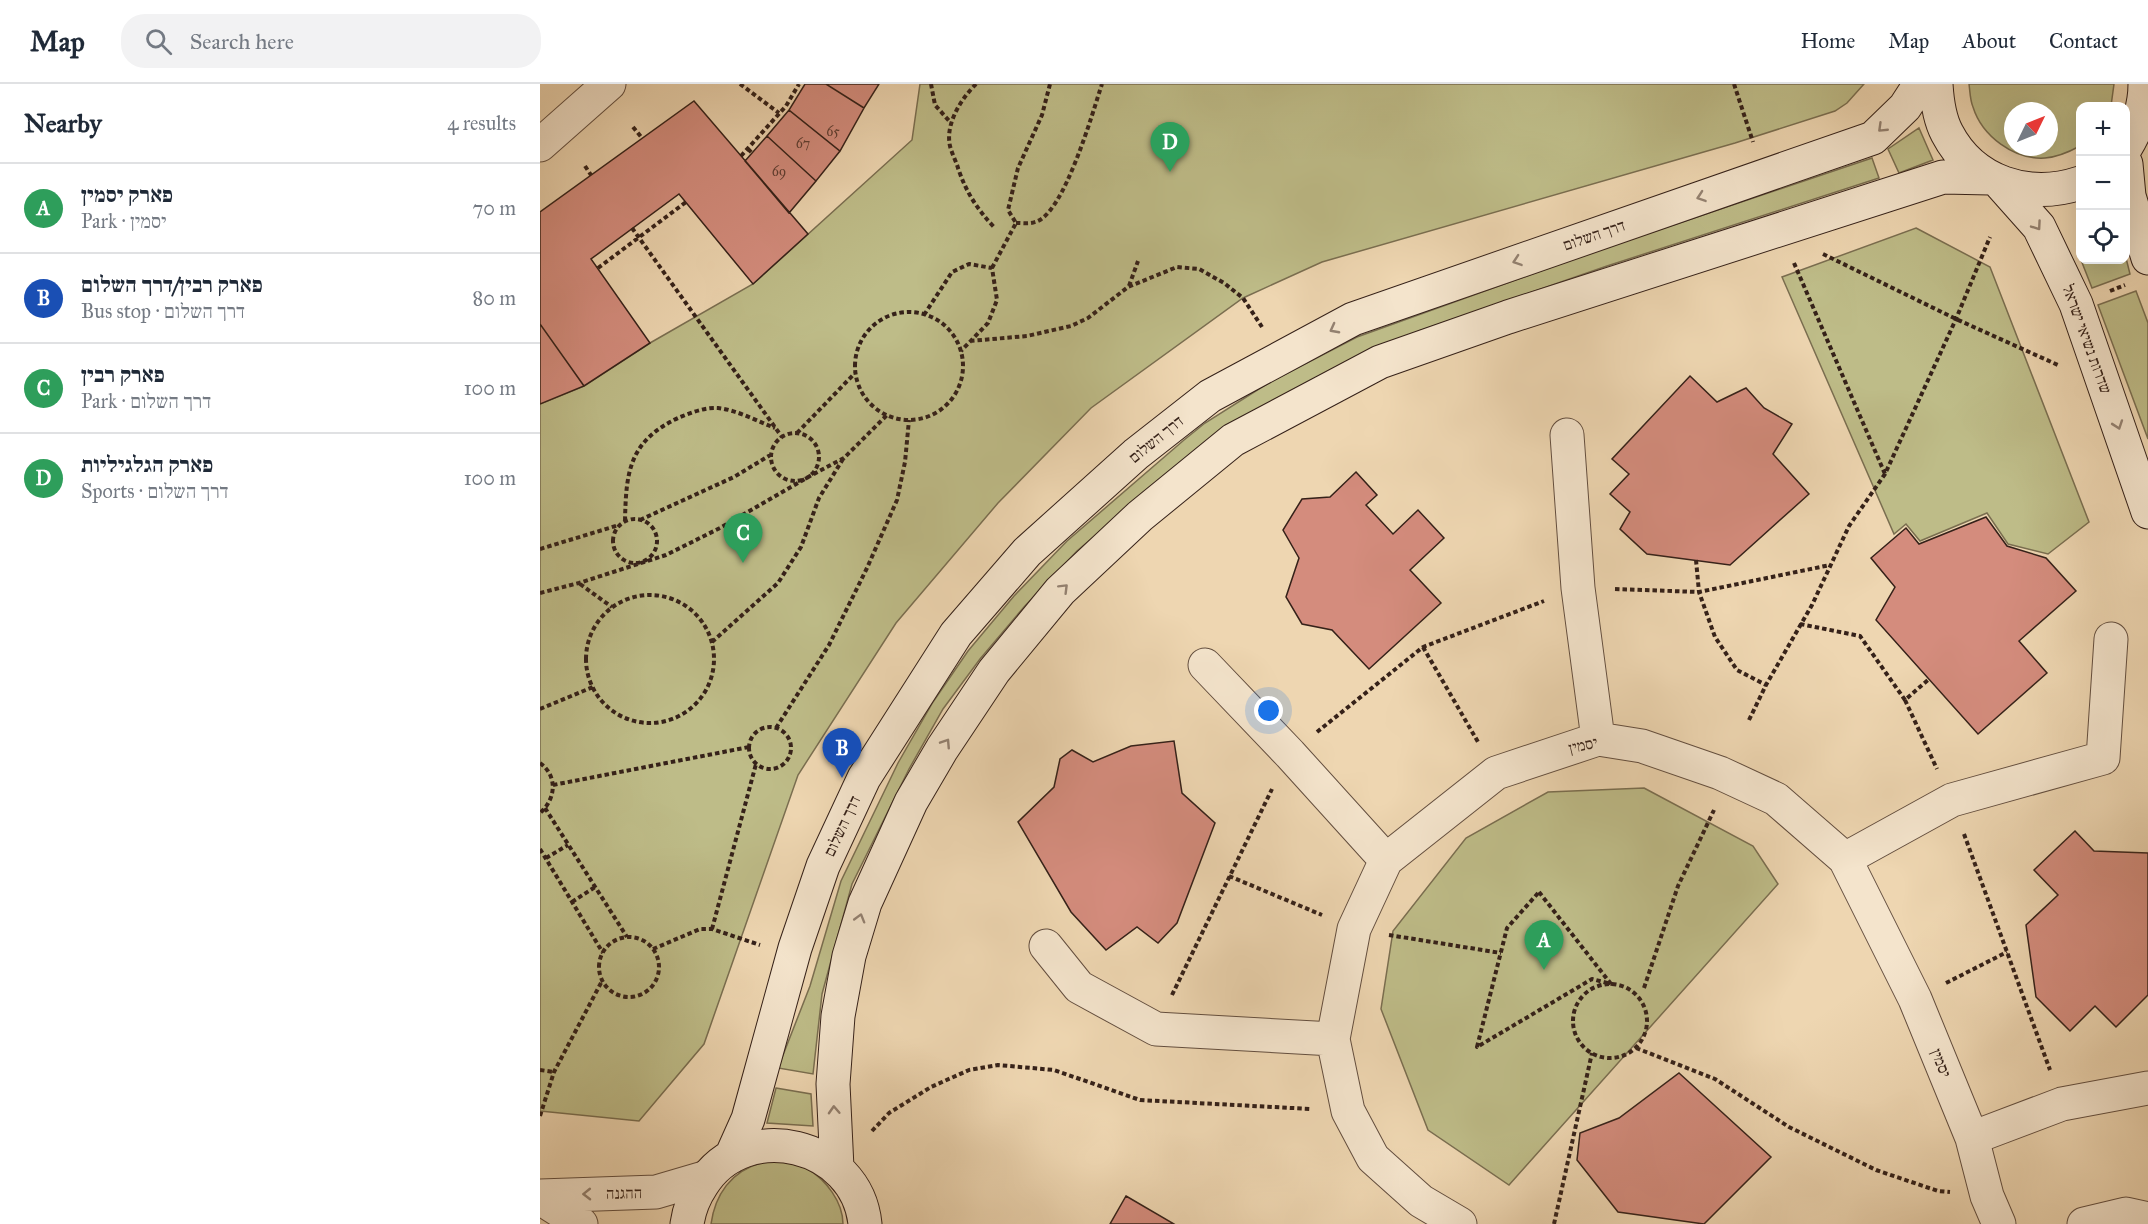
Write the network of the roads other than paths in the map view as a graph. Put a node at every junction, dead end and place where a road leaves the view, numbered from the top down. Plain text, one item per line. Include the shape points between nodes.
1 (609, 84) edge
2 (1920, 84) edge
3 (1936, 84) edge
4 (2146, 92) edge
5 (2130, 138) edge
6 (540, 145) edge
7 (1995, 180) junction
8 (2076, 184) edge
9 (2130, 202) edge
10 (2141, 270) edge
11 (1567, 435) dead end
12 (2148, 512) edge
13 (2111, 639) dead end
14 (1205, 665) dead end
15 (1598, 739) junction
16 (1845, 859) junction
17 (1386, 860) junction
18 (1046, 946) dead end
19 (1333, 1039) junction
20 (2148, 1088) edge
21 (1972, 1138) junction
22 (719, 1167) junction
23 (837, 1168) junction
24 (540, 1197) edge
25 (1993, 1210) edge
26 (2148, 1219) edge
27 (868, 1221) edge
28 (581, 1224) edge
29 (687, 1224) edge
30 (1460, 1224) edge
31 (2084, 1224) edge

1 - 6 street
2 -> 22 street, דרך השלום via 1905,106 1873,138 1353,319 1210,396 1136,454 1035,544 956,634 864,778 823,866 795,948 748,1119
3 - 7 street via 1937,106 1946,132 1962,156
4 - 5 street
7 - 8 street via 2043,190
7 -> 12 street, שדרות נשיאי ישראל via 2039,227 2076,304
23 -> 7 street via 833,1084 838,1016 864,903 911,802 994,671 1060,591 1140,516 1233,440 1380,362 1933,179
9 - 10 street
11 - 15 street via 1578,588
13 - 16 street via 2103,758 1952,800
14 - 17 street
15 - 16 street, יסמין via 1653,750 1720,773 1776,799
15 - 17 street, יסמין via 1496,773
16 - 21 street, יסמין via 1915,999
17 - 19 street, יסמין via 1354,929
18 - 19 street via 1079,987 1156,1029
19 - 30 street, יסמין via 1348,1111 1373,1158 1421,1201
20 - 21 street via 2062,1104
21 - 25 street, יסמין
22 - 23 street, ההגנה via 758,1147 786,1145 813,1153
22 -> 24 street, ההגנה via 656,1192
22 - 29 street, דרך השלום via 695,1196
23 - 27 street via 854,1189
24 - 28 street, ההגנה
26 - 31 street via 2126,1214

